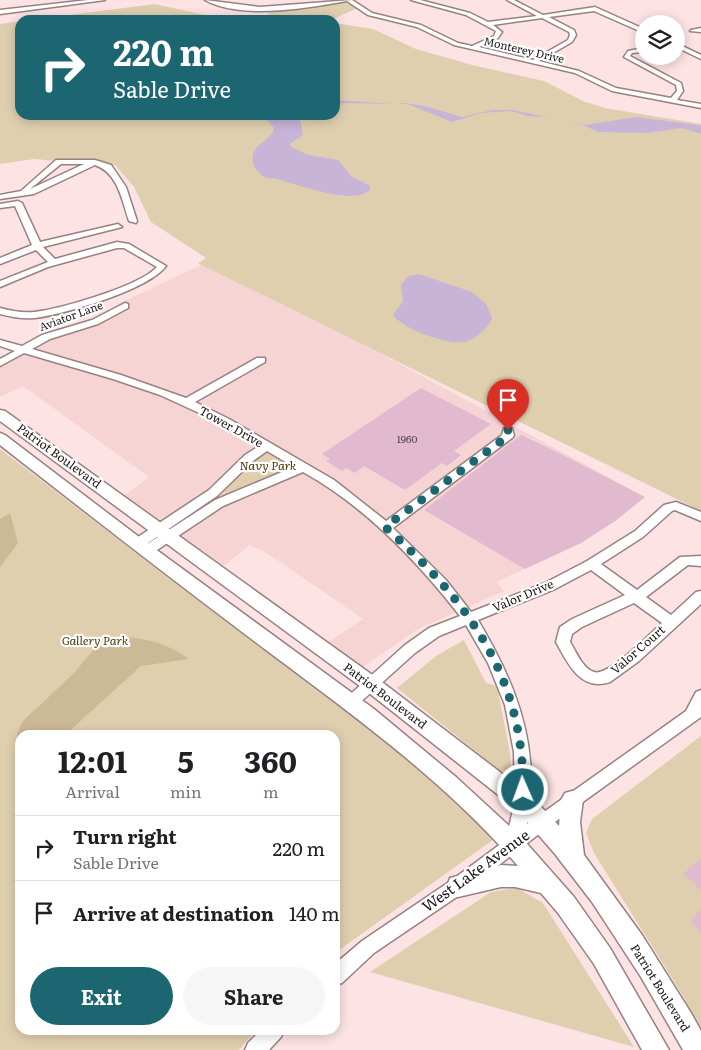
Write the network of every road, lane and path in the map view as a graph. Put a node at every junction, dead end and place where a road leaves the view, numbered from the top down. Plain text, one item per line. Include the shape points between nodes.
1 (102, 0) edge
2 (209, 0) edge
3 (299, 0) edge
4 (347, 0) edge
5 (414, 0) edge
6 (510, 0) edge
7 (306, 5) junction
8 (1, 11) edge
9 (542, 16) junction
10 (488, 24) junction
11 (635, 26) edge
12 (701, 30) edge
13 (693, 31) dead end
14 (473, 48) junction
15 (685, 49) edge
16 (635, 51) edge
17 (701, 57) edge
18 (635, 61) edge
19 (534, 62) junction
20 (642, 65) edge
21 (672, 101) junction
22 (701, 106) edge
23 (95, 162) junction
24 (26, 192) junction
25 (0, 197) edge
26 (0, 206) edge
27 (37, 246) junction
28 (28, 250) junction
29 (0, 261) edge
30 (49, 263) junction
31 (3, 284) edge
32 (125, 306) dead end
33 (1, 310) edge
34 (0, 343) edge
35 (23, 350) junction
36 (260, 360) dead end
37 (0, 364) edge
38 (187, 402) junction
39 (0, 414) edge
40 (508, 430) dead end
41 (0, 438) edge
42 (266, 446) junction
43 (303, 468) junction
44 (214, 492) junction
45 (228, 499) junction
46 (701, 517) edge
47 (385, 527) junction
48 (164, 532) junction
49 (141, 548) junction
50 (701, 561) edge
51 (592, 564) junction
52 (701, 596) edge
53 (636, 597) junction
54 (470, 617) junction
55 (670, 622) junction
56 (371, 684) junction
57 (701, 696) edge
58 (350, 703) junction
59 (696, 713) edge
60 (572, 800) junction
61 (523, 802) junction
62 (542, 822) junction
63 (513, 844) junction
64 (574, 862) junction
65 (548, 884) junction
66 (458, 886) junction
67 (340, 972) edge
68 (269, 1035) edge
69 (255, 1050) edge
70 (656, 1050) edge
71 (697, 1050) edge

1 - 8 street
2 - 7 street via 251,10
3 - 7 street
4 - 7 street
4 - 14 street, Monterey Drive via 370,14 410,23 456,44
5 - 10 street via 462,11
6 - 9 street
9 - 10 street
9 - 11 street via 595,9
9 - 19 street via 572,31 573,38
10 - 14 street via 498,30 498,35
12 - 13 street
14 - 19 street, Monterey Drive
15 - 17 street
16 - 18 street via 627,57
19 - 21 street, Monterey Drive via 577,72 614,90
20 - 21 street via 679,84 680,91
21 - 22 street, Monterey Drive
23 - 24 street
23 - 24 street via 59,162 48,168 24,190
23 - 27 street via 108,167 122,187 133,221 118,222 118,227
24 - 25 street
26 - 27 street via 18,203
27 - 28 street
27 - 30 street
28 - 29 street
28 - 30 street
30 - 31 street
30 - 33 street via 117,245 147,257 162,269 87,302 43,314 21,316
32 - 35 street, Aviator Lane via 96,322 54,333
34 - 35 street, Tower Drive
35 - 37 street, Aviator Lane
35 - 38 street, Tower Drive via 100,371
36 - 38 street
38 - 42 street, Tower Drive
39 - 48 main road, Patriot Boulevard
40 - 47 street via 508,436
41 - 49 main road, Patriot Boulevard
42 - 43 street, Tower Drive
42 - 44 street
43 - 45 street
43 - 47 street, Tower Drive via 334,485
44 - 45 street
44 - 48 street
45 - 48 street
46 - 51 street, Valor Drive via 676,506 668,508 639,534
47 - 54 street, Tower Drive via 429,569
48 - 49 street
48 - 56 main road, Patriot Boulevard
49 - 58 main road, Patriot Boulevard
50 - 53 street, Valor Court via 685,560
51 - 53 street, Valor Court
51 - 54 street, Valor Drive via 550,586
52 - 55 street, Valor Court
53 - 55 street, Valor Court
53 - 55 street, Valor Court via 565,631 563,642 579,669 591,678 605,678 634,657
54 - 56 street, Valor Drive via 434,632
54 - 61 street, Tower Drive via 489,646 506,687 521,743
56 - 58 street, Valor Drive
56 - 61 main road, Patriot Boulevard
57 - 59 street, West Lake Avenue
58 - 63 main road, Patriot Boulevard via 449,783
59 - 60 street, West Lake Avenue
60 - 62 street, West Lake Avenue
60 - 64 main road via 569,822
61 - 62 main road, Patriot Boulevard
61 - 63 street, Tower Drive
62 - 63 street, West Lake Avenue
62 - 64 main road, Patriot Boulevard
63 - 65 main road, Patriot Boulevard
63 - 66 street, West Lake Avenue
64 - 71 main road, Patriot Boulevard via 651,970
65 - 66 main road via 508,876
65 - 70 main road, Patriot Boulevard via 602,956
66 - 67 street, West Lake Avenue via 368,947
68 - 69 street

